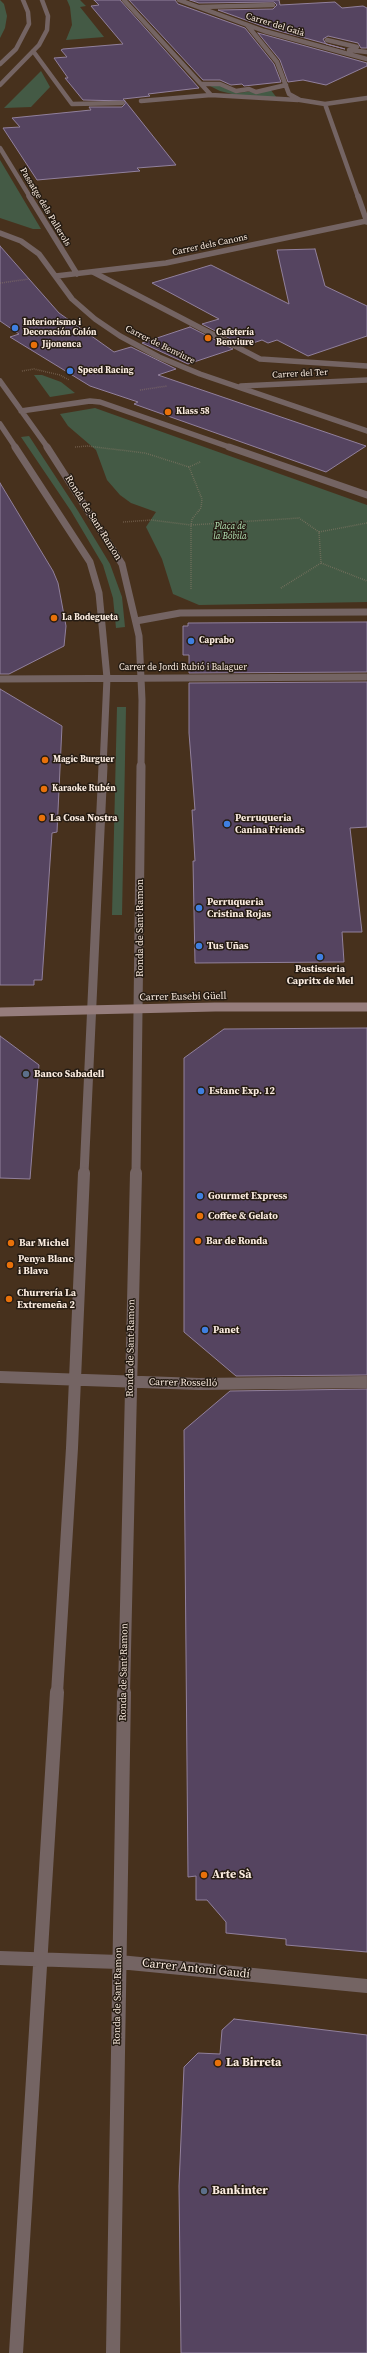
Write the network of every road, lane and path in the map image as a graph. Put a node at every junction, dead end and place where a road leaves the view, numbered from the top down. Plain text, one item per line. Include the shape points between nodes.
1 (23, 0) edge
2 (42, 0) edge
3 (124, 0) edge
4 (179, 0) edge
5 (273, 5) dead end
6 (200, 7) junction
7 (247, 25) junction
8 (327, 40) dead end
9 (314, 45) junction
10 (367, 50) edge
11 (33, 51) junction
12 (367, 59) edge
13 (0, 64) edge
14 (201, 84) junction
15 (0, 85) edge
16 (286, 85) junction
17 (211, 95) junction
18 (367, 98) edge
19 (300, 100) junction
20 (141, 101) dead end
21 (122, 103) dead end
22 (325, 104) junction
23 (0, 148) edge
24 (366, 219) edge
25 (0, 233) edge
26 (93, 272) junction
27 (77, 274) junction
28 (56, 276) junction
29 (22, 280) dead end
30 (0, 283) edge
31 (367, 366) edge
32 (20, 371) dead end
33 (367, 380) edge
34 (0, 382) edge
35 (74, 382) dead end
36 (169, 386) dead end
37 (235, 386) junction
38 (137, 391) dead end
39 (21, 411) junction
40 (0, 424) edge
41 (367, 431) edge
42 (228, 446) junction
43 (73, 448) dead end
44 (189, 467) junction
45 (367, 495) edge
46 (122, 522) dead end
47 (367, 523) edge
48 (191, 525) junction
49 (319, 532) junction
50 (367, 581) edge
51 (191, 596) dead end
52 (367, 612) edge
53 (136, 621) junction
54 (367, 677) edge
55 (107, 678) junction
56 (140, 678) junction
57 (0, 679) edge
58 (367, 1007) edge
59 (140, 1009) junction
60 (93, 1010) junction
61 (0, 1012) edge
62 (0, 1377) edge
63 (76, 1380) junction
64 (130, 1382) junction
65 (367, 1382) edge
66 (0, 1958) edge
67 (42, 1960) junction
68 (119, 1962) junction
69 (367, 1986) edge
70 (16, 2353) edge
71 (113, 2353) edge

1 - 13 street via 29,24 16,49
2 - 11 street via 48,16 47,30
3 - 14 street
4 - 6 street, Carrer del Gaià
5 - 6 street
6 - 7 street, Carrer del Gaià
7 - 9 street, Carrer del Gaià
7 - 16 street via 277,62
8 - 10 street
9 - 10 street
9 - 12 street, Carrer del Gaià
11 - 15 street
11 - 21 street via 72,104
14 - 16 street via 220,84 236,92 249,89 256,92
14 - 17 street
16 - 19 street via 289,94
17 - 19 street
17 - 20 street
18 - 22 street
19 - 22 street
22 - 24 street
23 - 27 street, Passatge dels Pallerols
24 - 26 street, Carrer dels Canons via 166,263
25 - 28 street, Carrer de Benviure via 39,254
26 - 27 street, Carrer dels Canons
26 - 31 street via 242,350 269,361
27 - 28 street, Carrer dels Canons
28 - 37 street, Carrer de Benviure via 72,300 120,336 177,365
29 - 30 path
32 - 35 path via 34,369 60,375
33 - 37 street, Carrer del Ter
34 - 39 street, Ronda de Sant Ramon
36 - 38 path
37 - 41 street, Carrer de Benviure
39 - 42 street via 90,401 100,402
39 - 53 street, Ronda de Sant Ramon via 122,564
40 - 55 street via 90,562 99,593
42 - 44 path
42 - 45 street
43 - 44 path via 86,446 145,453
44 - 48 path via 202,499 201,508 192,519
46 - 48 path via 151,520
47 - 49 path
48 - 49 path via 299,518
48 - 51 path
49 - 50 path via 322,563
52 - 53 street via 180,613
53 - 56 street, Ronda de Sant Ramon
54 - 56 street, Carrer de Jordi Rubió i Balaguer
55 - 56 street, Carrer de Jordi Rubió i Balaguer
55 - 57 street, Carrer de Jordi Rubió i Balaguer
55 - 60 street
56 - 59 street, Ronda de Sant Ramon
58 - 59 street, Carrer Eusebi Güell
59 - 60 street, Carrer Eusebi Güell
59 - 64 street, Ronda de Sant Ramon
60 - 61 street, Carrer Eusebi Güell
60 - 63 street
62 - 63 street, Carrer Rosselló
63 - 64 street, Carrer Rosselló
63 - 67 street
64 - 65 street, Carrer Rosselló
64 - 68 street, Ronda de Sant Ramon
66 - 67 street, Carrer Antoni Gaudí
67 - 68 street, Carrer Antoni Gaudí
67 - 70 street
68 - 69 street, Carrer Antoni Gaudí
68 - 71 street, Ronda de Sant Ramon

